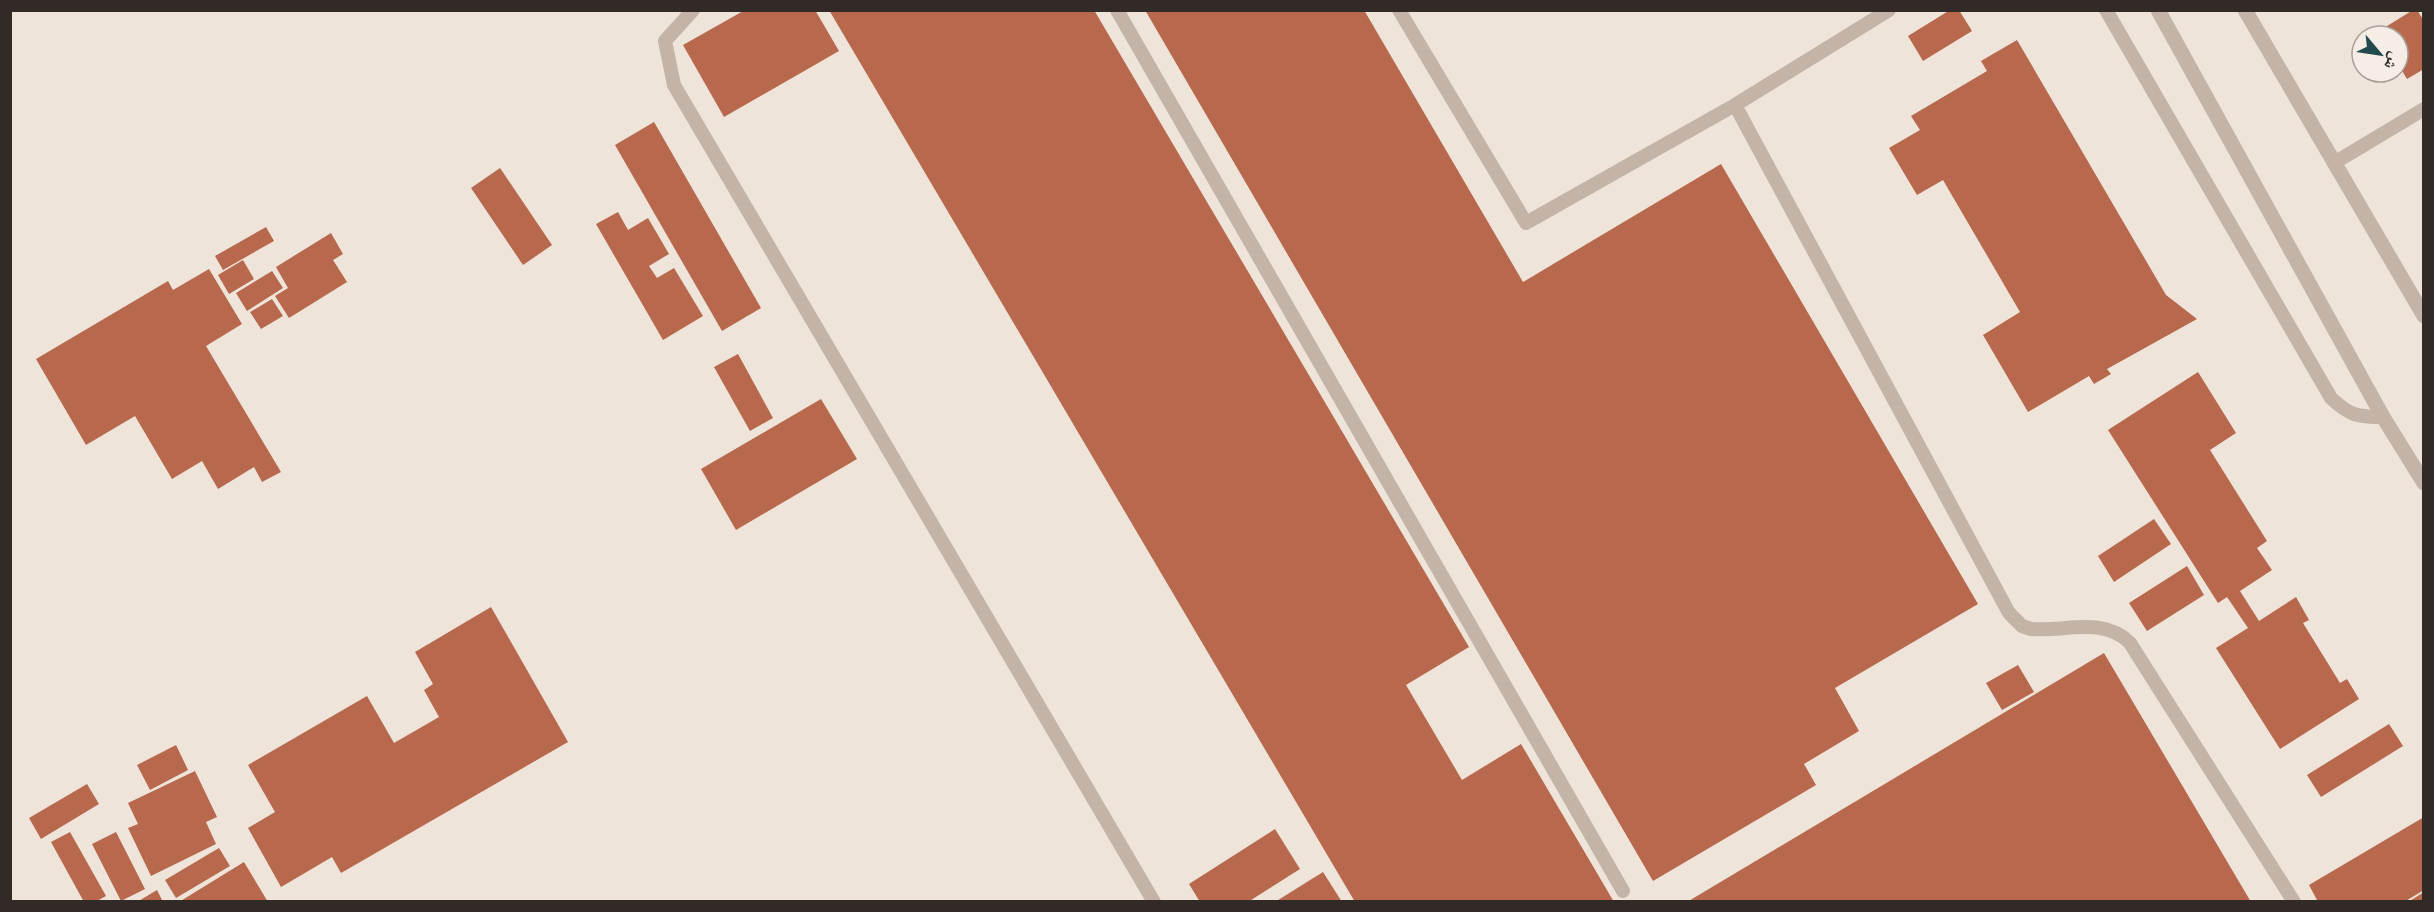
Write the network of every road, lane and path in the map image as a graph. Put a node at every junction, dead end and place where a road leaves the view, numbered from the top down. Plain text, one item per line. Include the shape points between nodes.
1 (693, 10) edge
2 (1117, 10) edge
3 (1399, 10) edge
4 (1889, 10) edge
5 (2106, 10) edge
6 (2158, 10) edge
7 (2245, 10) edge
8 (1735, 105) junction
9 (2424, 109) edge
10 (2334, 163) junction
11 (2424, 316) edge
12 (2383, 417) junction
13 (2424, 483) edge
14 (1623, 891) dead end
15 (1154, 902) edge
16 (2294, 902) edge

1 - 15 lane via 665,41 674,85
2 - 14 lane
3 - 8 lane via 1526,223
4 - 8 lane
5 - 12 lane via 2331,398 2346,412
6 - 12 street
7 - 10 street
8 - 16 lane via 2009,613 2031,629 2098,627 2121,634 2130,643
9 - 10 lane
10 - 11 street
12 - 13 street

